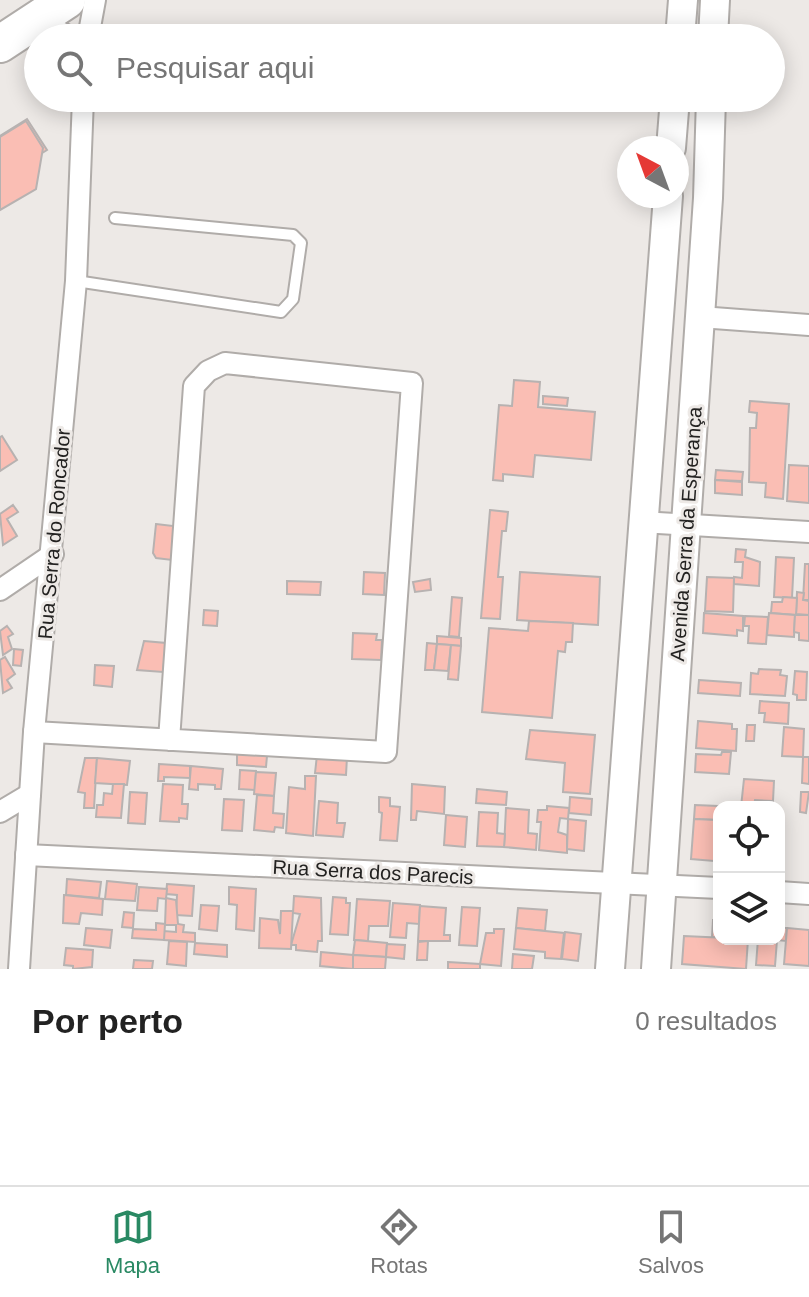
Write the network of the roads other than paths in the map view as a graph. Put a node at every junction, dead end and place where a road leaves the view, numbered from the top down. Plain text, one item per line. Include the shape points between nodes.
1 (67, 0) edge
2 (95, 0) edge
3 (683, 0) edge
4 (715, 0) edge
5 (30, 24) edge
6 (91, 24) edge
7 (681, 24) edge
8 (714, 24) edge
9 (82, 112) edge
10 (674, 112) edge
11 (710, 112) edge
12 (672, 136) edge
13 (667, 208) edge
14 (115, 218) dead end
15 (76, 281) junction
16 (700, 317) junction
17 (809, 325) edge
18 (641, 522) junction
19 (686, 525) junction
20 (809, 532) edge
21 (53, 554) junction
22 (0, 590) edge
23 (34, 732) junction
24 (169, 740) junction
25 (30, 794) junction
26 (0, 812) edge
27 (26, 855) junction
28 (615, 884) junction
29 (662, 885) junction
30 (713, 888) edge
31 (785, 892) edge
32 (809, 894) edge
33 (19, 969) edge
34 (610, 969) edge
35 (656, 969) edge

1 - 5 highway
2 - 6 street
3 - 7 street
4 - 8 street
9 - 15 street, Rua Serra do Roncador
10 - 12 street
11 - 16 street, Avenida Serra da Esperança
13 - 18 street
14 - 15 lane via 293,235 301,243 293,299 281,312
15 - 21 street, Rua Serra do Roncador
16 - 17 street
16 - 19 street, Avenida Serra da Esperança
18 - 19 street
18 - 28 street
19 - 20 street
19 - 29 street, Avenida Serra da Esperança
21 - 22 street
21 - 23 street, Rua Serra do Roncador
23 - 24 street
23 - 25 street, Rua Serra do Roncador
24 - 24 street via 386,752 412,383 225,363 194,386
25 - 26 street
25 - 27 street, Rua Serra do Roncador
27 - 28 street, Rua Serra dos Parecis
27 - 33 street, Rua Serra do Roncador
28 - 29 street, Rua Serra dos Parecis
28 - 34 street
29 - 30 street, Rua Serra dos Parecis
29 - 35 street, Avenida Serra da Esperança
31 - 32 street

